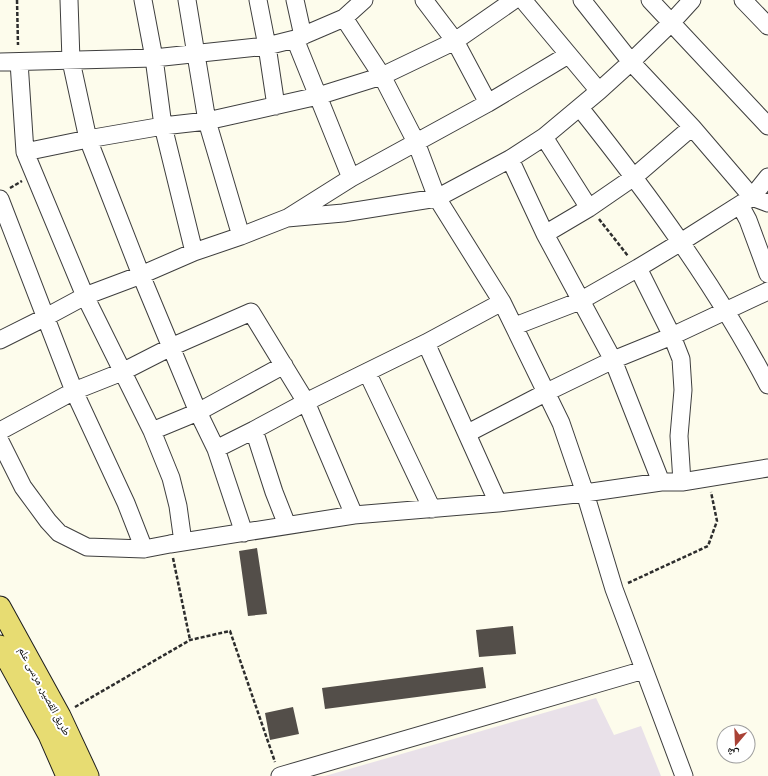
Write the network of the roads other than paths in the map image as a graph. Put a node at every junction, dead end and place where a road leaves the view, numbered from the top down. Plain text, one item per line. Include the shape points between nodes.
1 (68, 0) edge
2 (143, 0) edge
3 (187, 0) edge
4 (258, 0) edge
5 (296, 0) edge
6 (364, 0) edge
7 (424, 0) edge
8 (514, 0) edge
9 (522, 0) edge
10 (582, 0) edge
11 (650, 0) edge
12 (692, 0) edge
13 (742, 0) edge
14 (344, 18) junction
15 (671, 23) junction
16 (768, 26) edge
17 (299, 38) junction
18 (455, 41) junction
19 (267, 46) junction
20 (196, 54) junction
21 (568, 55) junction
22 (154, 58) junction
23 (72, 61) junction
24 (0, 62) edge
25 (19, 62) junction
26 (631, 62) junction
27 (382, 76) junction
28 (599, 91) junction
29 (318, 96) junction
30 (488, 103) junction
31 (276, 106) junction
32 (580, 108) junction
33 (207, 121) junction
34 (163, 126) junction
35 (692, 126) junction
36 (768, 126) edge
37 (544, 137) junction
38 (88, 139) junction
39 (416, 142) junction
40 (25, 152) junction
41 (510, 159) junction
42 (634, 176) junction
43 (768, 177) edge
44 (352, 178) junction
45 (3, 194) edge
46 (436, 198) junction
47 (746, 201) junction
48 (768, 203) edge
49 (590, 208) junction
50 (287, 218) junction
51 (545, 234) junction
52 (241, 236) junction
53 (681, 242) junction
54 (194, 252) junction
55 (638, 268) junction
56 (768, 274) edge
57 (141, 275) junction
58 (768, 291) edge
59 (85, 296) junction
60 (580, 301) junction
61 (502, 302) junction
62 (726, 312) junction
63 (46, 317) junction
64 (515, 326) junction
65 (672, 336) junction
66 (0, 340) edge
67 (426, 343) junction
68 (171, 347) junction
69 (612, 360) junction
70 (284, 365) junction
71 (122, 372) junction
72 (367, 372) junction
73 (768, 385) edge
74 (74, 391) junction
75 (547, 392) junction
76 (306, 402) junction
77 (198, 412) junction
78 (254, 430) junction
79 (0, 431) edge
80 (152, 431) junction
81 (468, 433) junction
82 (0, 441) edge
83 (216, 449) junction
84 (768, 468) edge
85 (661, 482) junction
86 (682, 482) junction
87 (585, 493) junction
88 (498, 503) junction
89 (432, 509) junction
90 (354, 515) junction
91 (287, 525) junction
92 (244, 533) junction
93 (177, 543) junction
94 (144, 549) junction
95 (0, 607) edge
96 (0, 646) edge
97 (644, 670) junction
98 (279, 772) edge
99 (67, 776) edge
100 (88, 776) edge
101 (684, 776) edge

1 - 23 street
2 - 22 street
3 - 20 street
4 - 19 street
5 - 17 street
6 - 14 street
7 - 18 street
8 - 18 street
9 - 21 street
10 - 26 street
11 - 15 street
12 - 15 street
13 - 16 street
14 - 17 street
14 - 27 street
15 - 26 street
15 - 36 street
17 - 19 street
17 - 29 street
18 - 27 street
18 - 30 street
19 - 20 street
19 - 31 street
20 - 22 street
20 - 33 street
21 - 28 street
21 - 30 street
22 - 23 street
22 - 34 street
23 - 25 street
23 - 38 street
24 - 25 street
25 - 40 street
26 - 28 street
26 - 35 street
27 - 29 street
27 - 39 street
28 - 32 street
29 - 31 street
29 - 44 street
30 - 39 street
31 - 33 street
32 - 37 street
32 - 42 street
33 - 34 street
33 - 52 street
34 - 38 street
34 - 54 street
35 - 42 street
35 - 47 street
37 - 41 street
37 - 49 street
38 - 40 street
38 - 57 street
39 - 44 street
39 - 46 street
40 - 59 street
41 - 46 street
41 - 51 street
42 - 49 street
42 - 53 street
43 - 47 street
44 - 50 street
45 - 63 street
46 - 50 street via 343,213
46 - 61 street
47 - 48 street
47 - 53 street
47 - 56 street via 748,220
49 - 51 street
50 - 52 street
51 - 60 street
52 - 54 street
53 - 55 street
53 - 62 street
54 - 57 street
55 - 60 street
55 - 65 street
57 - 59 street
57 - 68 street
58 - 62 street
59 - 63 street
59 - 71 street
60 - 64 street
60 - 69 street
61 - 64 street
61 - 67 street
62 - 65 street
62 - 73 street
63 - 66 street
63 - 74 street
64 - 75 street
65 - 69 street
65 - 86 street via 681,358 683,372 679,436
67 - 72 street
67 - 81 street
68 - 70 street via 251,312
68 - 71 street
68 - 77 street
69 - 75 street
69 - 85 street
70 - 76 street
70 - 77 street
71 - 74 street
71 - 80 street
72 - 76 street
72 - 89 street
74 - 79 street
74 - 94 street via 126,503
75 - 81 street
75 - 87 street via 561,423
76 - 78 street
76 - 90 street
77 - 80 street
77 - 83 street
78 - 83 street
78 - 91 street
80 - 93 street via 171,478 178,506
81 - 88 street
82 - 94 street via 23,487 59,533 87,547
83 - 92 street
84 - 86 street
85 - 86 street
85 - 87 street
87 - 88 street
87 - 97 street via 614,589
88 - 89 street
89 - 90 street
90 - 91 street
91 - 92 street
92 - 93 street
93 - 94 street
95 - 100 main road, طريق القصير, مرسى علم via 60,716
96 - 99 main road, طريق القصير, مرسى علم via 49,735
97 - 98 street
97 - 101 street

